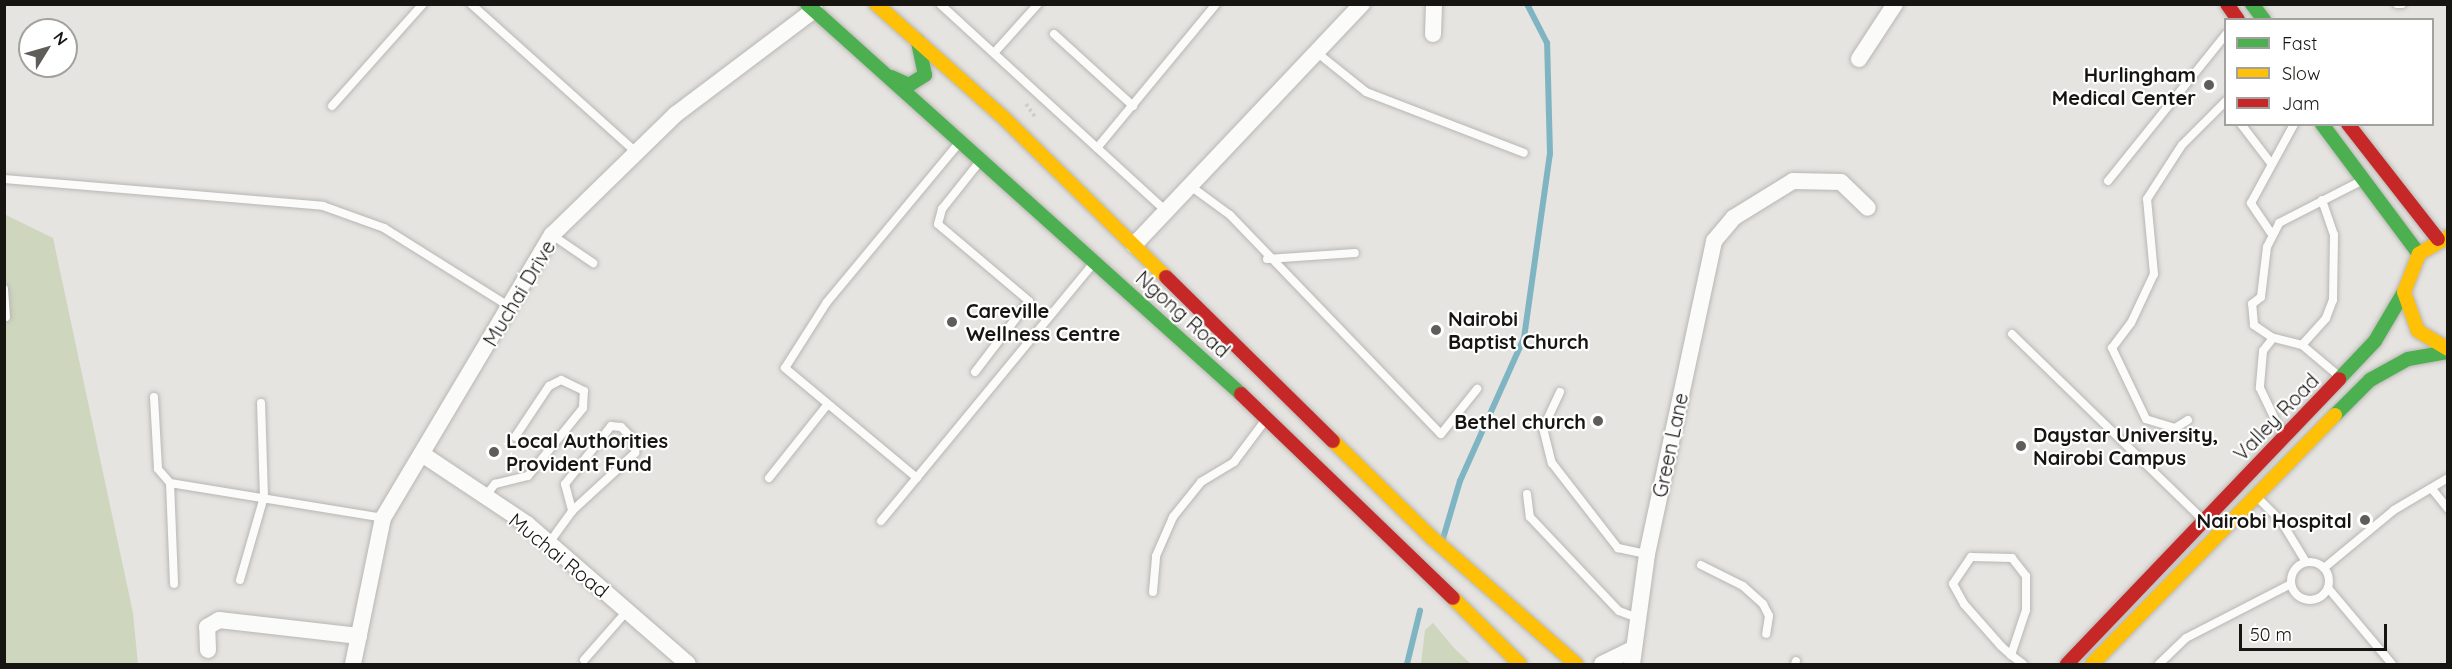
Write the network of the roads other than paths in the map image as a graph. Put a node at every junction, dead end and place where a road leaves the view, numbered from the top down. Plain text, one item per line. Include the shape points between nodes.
1 (423, 4) edge
2 (471, 4) edge
3 (876, 4) edge
4 (940, 4) edge
5 (1038, 4) edge
6 (1216, 4) edge
7 (1362, 4) edge
8 (1434, 4) edge
9 (1895, 4) edge
10 (2226, 4) edge
11 (2253, 4) edge
12 (2397, 4) edge
13 (2402, 4) edge
14 (810, 7) edge
15 (2237, 18) edge
16 (2263, 18) edge
17 (1054, 34) dead end
18 (1433, 34) dead end
19 (2224, 36) edge
20 (917, 39) junction
21 (1314, 51) junction
22 (994, 53) junction
23 (1859, 59) dead end
24 (890, 77) junction
25 (2224, 103) edge
26 (332, 106) dead end
27 (1133, 106) junction
28 (2243, 126) edge
29 (2293, 126) edge
30 (2324, 126) edge
31 (2350, 126) edge
32 (961, 142) junction
33 (1097, 148) junction
34 (636, 152) junction
35 (1524, 153) dead end
36 (981, 160) junction
37 (2270, 162) junction
38 (4, 179) edge
39 (2364, 180) junction
40 (2108, 181) dead end
41 (1188, 185) junction
42 (2322, 200) junction
43 (1868, 208) dead end
44 (1165, 210) junction
45 (2271, 233) junction
46 (552, 235) junction
47 (2443, 238) edge
48 (1134, 245) junction
49 (1355, 253) dead end
50 (2419, 254) junction
51 (1267, 259) junction
52 (1095, 261) junction
53 (593, 263) dead end
54 (4, 289) edge
55 (2404, 292) junction
56 (510, 308) junction
57 (6, 317) dead end
58 (2012, 334) dead end
59 (2273, 338) junction
60 (2302, 345) junction
61 (2448, 351) edge
62 (975, 372) dead end
63 (2341, 378) junction
64 (1477, 389) dead end
65 (1560, 392) dead end
66 (154, 397) dead end
67 (261, 403) dead end
68 (827, 405) junction
69 (1267, 417) junction
70 (2188, 420) dead end
71 (2282, 435) junction
72 (515, 437) dead end
73 (2296, 452) junction
74 (422, 454) junction
75 (769, 478) dead end
76 (917, 478) junction
77 (2244, 479) junction
78 (2446, 482) edge
79 (170, 483) junction
80 (2432, 489) junction
81 (1527, 494) dead end
82 (2254, 495) junction
83 (264, 497) junction
84 (484, 499) junction
85 (2448, 509) edge
86 (572, 511) junction
87 (383, 518) junction
88 (2204, 520) junction
89 (881, 521) dead end
90 (2220, 534) junction
91 (549, 543) junction
92 (1647, 554) junction
93 (2306, 562) junction
94 (1701, 565) dead end
95 (2324, 568) junction
96 (240, 580) dead end
97 (174, 584) dead end
98 (2291, 584) junction
99 (2328, 588) junction
100 (1153, 592) dead end
101 (627, 611) junction
102 (1637, 618) junction
103 (1766, 634) dead end
104 (359, 636) junction
105 (208, 650) dead end
106 (2011, 655) junction
107 (1631, 657) edge
108 (584, 660) dead end
109 (352, 664) edge
110 (688, 664) edge
111 (1520, 664) edge
112 (1576, 664) edge
113 (1602, 664) edge
114 (2023, 664) edge
115 (2067, 664) edge
116 (2092, 664) edge
117 (2159, 664) edge
118 (2392, 664) edge

1 - 26 lane
2 - 34 lane
3 - 20 main road, Ngong Road
4 - 22 lane
5 - 22 lane
6 - 27 lane
7 - 21 street
8 - 18 street
9 - 23 street
10 - 15 main road
11 - 16 main road
12 - 13 lane
14 - 24 main road, Ngong Road
14 - 34 street, Muchai Drive via 676,114
17 - 27 lane
19 - 40 lane
20 - 24 main road via 925,75 909,85
20 - 48 main road, Ngong Road
21 - 35 lane via 1366,92
21 - 41 street
22 - 33 lane
24 - 32 main road, Ngong Road
25 - 70 lane via 2182,145 2146,199 2154,274 2131,323 2112,348 2146,419 2175,428
27 - 33 lane
28 - 37 lane
29 - 37 lane
30 - 39 main road
31 - 47 main road
32 - 36 main road, Ngong Road
32 - 68 lane via 826,302 785,368
33 - 44 lane
34 - 46 street, Muchai Drive
36 - 52 main road, Ngong Road
36 - 62 lane via 942,209 938,224 1029,301
37 - 45 lane via 2252,203
38 - 56 lane via 323,206 384,228
39 - 42 lane
39 - 50 main road
41 - 44 street
41 - 51 lane via 1230,215
42 - 45 lane
42 - 60 lane via 2334,235 2332,300 2326,318
43 - 92 street, Green Lane via 1835,180 1793,181 1733,218 1714,241
44 - 48 street
45 - 59 lane via 2261,297 2252,304 2254,325
46 - 53 lane
46 - 56 street, Muchai Drive
47 - 50 main road
48 - 112 main road, Ngong Road via 1431,537
49 - 51 lane
50 - 55 main road, Valley Road
51 - 64 lane via 1441,434
52 - 69 main road, Ngong Road
52 - 76 lane
54 - 57 lane
55 - 61 main road via 2418,331
55 - 63 main road, Valley Road via 2375,341
56 - 74 street, Muchai Drive
58 - 88 lane
59 - 60 lane
59 - 71 lane via 2263,351 2260,388
60 - 63 lane
61 - 73 main road, Valley Road via 2408,359 2370,381
63 - 71 main road, Valley Road
65 - 92 lane via 1544,428 1552,463 1618,548
66 - 79 lane via 158,469
67 - 83 lane
68 - 75 lane
68 - 76 lane
69 - 100 lane via 1233,462 1201,482 1173,517 1156,556
69 - 111 main road, Ngong Road
71 - 73 lane
71 - 77 main road, Valley Road
72 - 84 lane via 549,386 561,380 584,391 583,408 528,476 495,484
73 - 82 main road, Valley Road
74 - 84 street, Muchai Road
74 - 87 street, Muchai Drive
76 - 89 lane
77 - 82 lane
77 - 88 main road, Valley Road
78 - 80 lane
79 - 83 lane
79 - 97 lane
80 - 85 lane
80 - 95 lane via 2394,510
81 - 102 lane via 1530,517 1618,611
82 - 90 main road, Valley Road
82 - 93 lane via 2280,521
83 - 87 lane
83 - 96 lane
84 - 91 street, Muchai Road
86 - 86 lane via 635,453 636,442 621,427 611,426 565,484
86 - 91 lane
87 - 104 street, Muchai Drive
88 - 90 lane
88 - 115 main road, Valley Road
90 - 116 main road, Valley Road
91 - 101 street, Muchai Road
92 - 102 street, Green Lane
93 - 95 lane
93 - 98 lane via 2292,574
94 - 103 lane via 1743,586 1763,604 1769,616
95 - 99 lane
98 - 99 lane via 2303,599 2322,596
98 - 117 lane via 2186,638
99 - 118 lane
101 - 108 lane
101 - 110 street, Muchai Road
102 - 107 street, Green Lane
104 - 105 street via 219,620 207,627
104 - 109 street, Muchai Drive
106 - 106 lane via 2026,610 2026,576 2012,558 1971,557 1953,584 1964,604
106 - 114 lane
107 - 113 street

